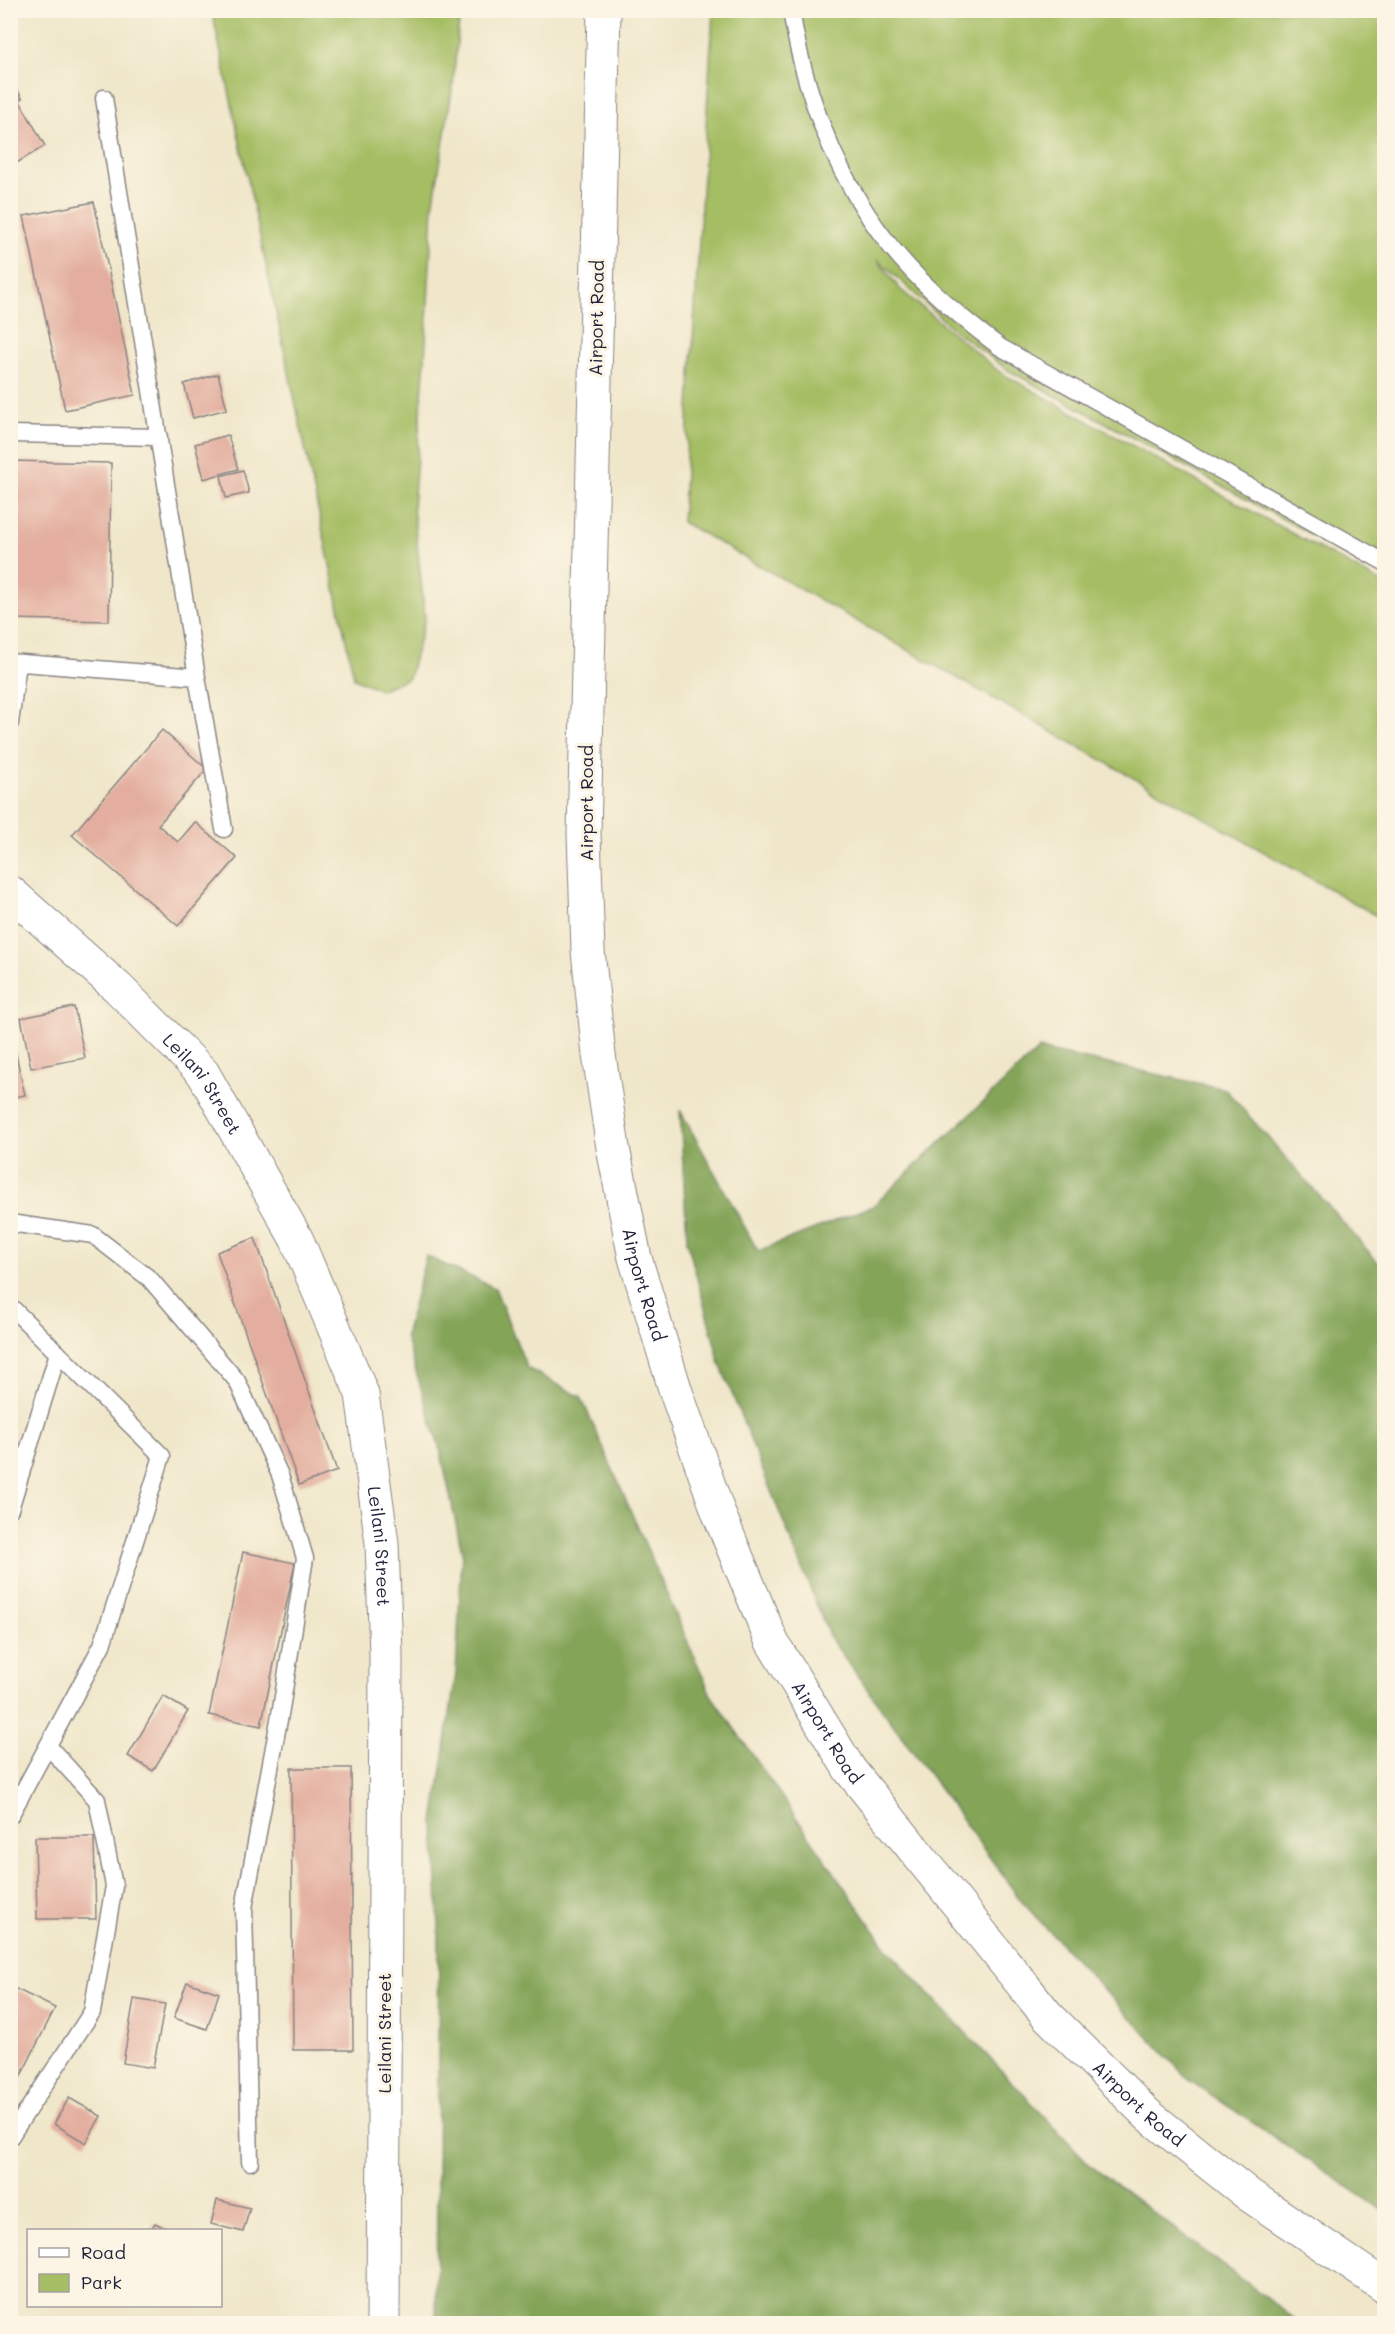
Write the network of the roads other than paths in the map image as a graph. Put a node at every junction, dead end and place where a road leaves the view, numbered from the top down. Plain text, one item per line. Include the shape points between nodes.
1 (604, 10) edge
2 (791, 10) edge
3 (104, 98) dead end
4 (10, 434) edge
5 (159, 437) junction
6 (1384, 562) edge
7 (14, 662) edge
8 (197, 677) junction
9 (10, 723) edge
10 (224, 829) dead end
11 (10, 892) edge
12 (10, 1223) edge
13 (10, 1306) edge
14 (58, 1353) junction
15 (10, 1509) edge
16 (48, 1746) junction
17 (10, 1816) edge
18 (10, 2137) edge
19 (250, 2162) dead end
20 (1384, 2286) edge
21 (383, 2324) edge

1 - 20 street, Airport Road via 584,834 588,951 612,1148 635,1258 718,1514 772,1642 850,1770 1047,2015 1148,2115 1249,2195
2 - 6 lane via 797,48 819,121 848,180 878,231 912,272 958,316 1000,347
3 - 5 lane
4 - 5 lane
5 - 8 lane
7 - 8 lane
7 - 9 lane
8 - 10 lane
11 - 21 street, Leilani Street via 118,988 203,1073 297,1240 362,1394 382,1543 386,1655
12 - 19 lane via 93,1235 150,1279 237,1381 280,1475 305,1558 244,1908
13 - 14 lane
14 - 15 lane
14 - 16 lane via 162,1456 102,1645
16 - 17 lane
16 - 18 lane via 97,1800 114,1886 92,2012

